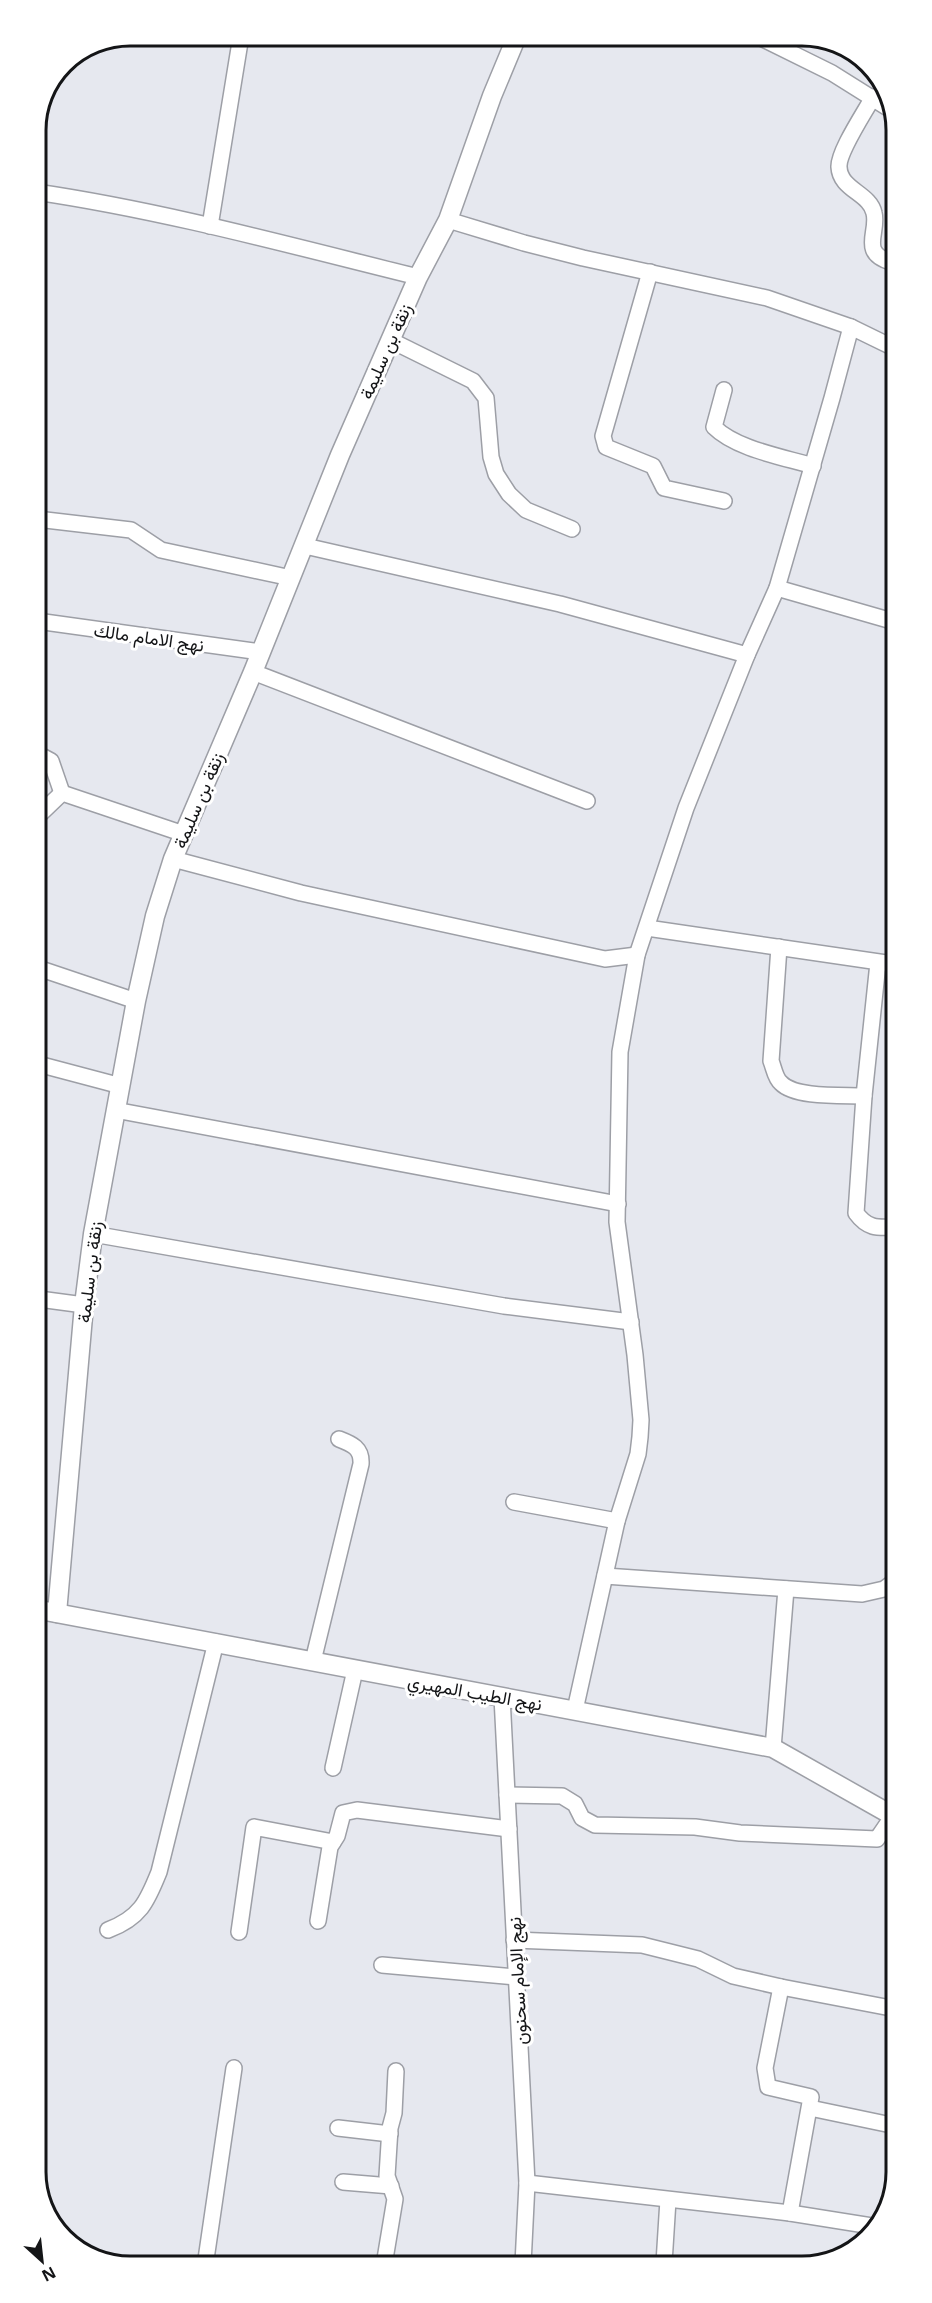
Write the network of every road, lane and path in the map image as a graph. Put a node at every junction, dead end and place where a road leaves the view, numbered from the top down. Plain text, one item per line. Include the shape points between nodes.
1 (239, 46) edge
2 (513, 47) edge
3 (779, 47) edge
4 (873, 97) junction
5 (881, 103) edge
6 (47, 194) edge
7 (448, 220) junction
8 (210, 226) junction
9 (886, 259) edge
10 (650, 272) junction
11 (418, 277) junction
12 (851, 327) junction
13 (390, 340) junction
14 (886, 344) edge
15 (724, 390) dead end
16 (813, 466) junction
17 (724, 501) dead end
18 (47, 520) edge
19 (572, 529) dead end
20 (305, 546) junction
21 (291, 578) junction
22 (777, 588) junction
23 (886, 619) edge
24 (47, 622) edge
25 (261, 652) junction
26 (747, 656) junction
27 (253, 672) junction
28 (47, 759) edge
29 (62, 793) junction
30 (587, 801) dead end
31 (47, 808) edge
32 (184, 834) junction
33 (173, 859) junction
34 (647, 928) junction
35 (779, 946) junction
36 (637, 956) junction
37 (886, 963) edge
38 (47, 971) edge
39 (136, 1001) junction
40 (47, 1066) edge
41 (121, 1086) junction
42 (864, 1096) junction
43 (115, 1110) junction
44 (618, 1204) junction
45 (886, 1228) edge
46 (93, 1234) junction
47 (46, 1300) edge
48 (84, 1305) junction
49 (631, 1322) junction
50 (339, 1439) dead end
51 (514, 1502) dead end
52 (617, 1521) junction
53 (605, 1576) junction
54 (786, 1588) junction
55 (886, 1588) edge
56 (48, 1611) edge
57 (216, 1642) junction
58 (314, 1661) junction
59 (355, 1670) junction
60 (502, 1697) junction
61 (575, 1710) junction
62 (773, 1748) junction
63 (333, 1768) dead end
64 (507, 1795) junction
65 (886, 1812) edge
66 (886, 1827) edge
67 (509, 1829) junction
68 (333, 1842) junction
69 (318, 1921) dead end
70 (108, 1930) dead end
71 (239, 1932) dead end
72 (514, 1940) junction
73 (381, 1965) dead end
74 (516, 1977) junction
75 (781, 1987) junction
76 (886, 2007) edge
77 (234, 2068) dead end
78 (396, 2071) dead end
79 (810, 2108) junction
80 (886, 2124) edge
81 (338, 2128) dead end
82 (390, 2134) junction
83 (343, 2182) dead end
84 (527, 2183) junction
85 (391, 2186) junction
86 (668, 2200) junction
87 (790, 2213) junction
88 (867, 2225) edge
89 (206, 2256) edge
90 (386, 2256) edge
91 (523, 2256) edge
92 (664, 2256) edge

1 - 8 street
2 - 7 street, زنقة بن سليمة
3 - 4 street
4 - 5 street
4 - 9 street via 839,165 840,177 870,202 875,214 871,244
6 - 8 street
7 - 10 street via 524,243
7 - 11 street, زنقة بن سليمة
8 - 11 street
10 - 12 street via 767,298
10 - 17 street via 603,436 606,447 653,466 664,488
11 - 13 street, زنقة بن سليمة
12 - 14 street
12 - 16 street
13 - 19 street via 473,381 486,398 491,457 509,494 526,510
13 - 20 street, زنقة بن سليمة
15 - 16 street via 714,427 754,449
16 - 22 street
18 - 21 street via 131,530 161,550
20 - 21 street, زنقة بن سليمة
20 - 26 street via 560,604
21 - 25 street, زنقة بن سليمة
22 - 23 street
22 - 26 street
24 - 25 street, نهج الامام مالك
25 - 27 street, زنقة بن سليمة
26 - 34 street via 686,808
27 - 30 street
27 - 32 street, زنقة بن سليمة
28 - 29 street
29 - 31 street
29 - 32 street
32 - 33 street, زنقة بن سليمة
33 - 36 street via 301,893 605,959
33 - 39 street, زنقة بن سليمة via 155,916
34 - 35 street
34 - 36 street
35 - 37 street
35 - 42 street via 771,1061 776,1076 793,1091
36 - 44 street via 620,1052
37 - 42 street
38 - 39 street
39 - 41 street, زنقة بن سليمة
40 - 41 street
41 - 43 street, زنقة بن سليمة
42 - 45 street via 856,1213 870,1226
43 - 44 street
43 - 46 street, زنقة بن سليمة
44 - 49 street
46 - 48 street, زنقة بن سليمة
46 - 49 street via 504,1306
47 - 48 street
48 - 56 street, زنقة بن سليمة
49 - 52 street via 640,1396 640,1437
50 - 58 street via 356,1447 361,1464
51 - 52 street
52 - 53 street
53 - 54 street
53 - 61 street
54 - 55 street via 862,1594
54 - 62 street
56 - 57 street, نهج الطيب المهيري
57 - 58 street, نهج الطيب المهيري
57 - 70 street via 159,1872 137,1915
58 - 59 street, نهج الطيب المهيري
59 - 60 street, نهج الطيب المهيري
59 - 63 street
60 - 61 street, نهج الطيب المهيري
60 - 64 street, نهج الإمام سحنون
61 - 62 street, نهج الطيب المهيري
62 - 65 street, نهج الطيب المهيري
64 - 66 street via 562,1796 595,1826 695,1827 740,1833 877,1839
64 - 67 street, نهج الإمام سحنون
67 - 68 street via 357,1810 343,1813
67 - 72 street, نهج الإمام سحنون
68 - 69 street
68 - 71 street via 254,1827
72 - 74 street, نهج الإمام سحنون
72 - 75 street via 642,1945 698,1959 733,1976
73 - 74 street
74 - 84 street, نهج الإمام سحنون
75 - 76 street
75 - 79 street via 765,2068 768,2087 812,2097
77 - 89 street
78 - 82 street
79 - 80 street
79 - 87 street
81 - 82 street
82 - 85 street via 387,2176
83 - 85 street
84 - 86 street
84 - 91 street, نهج الإمام سحنون
85 - 90 street via 395,2199
86 - 87 street
86 - 92 street
87 - 88 street

